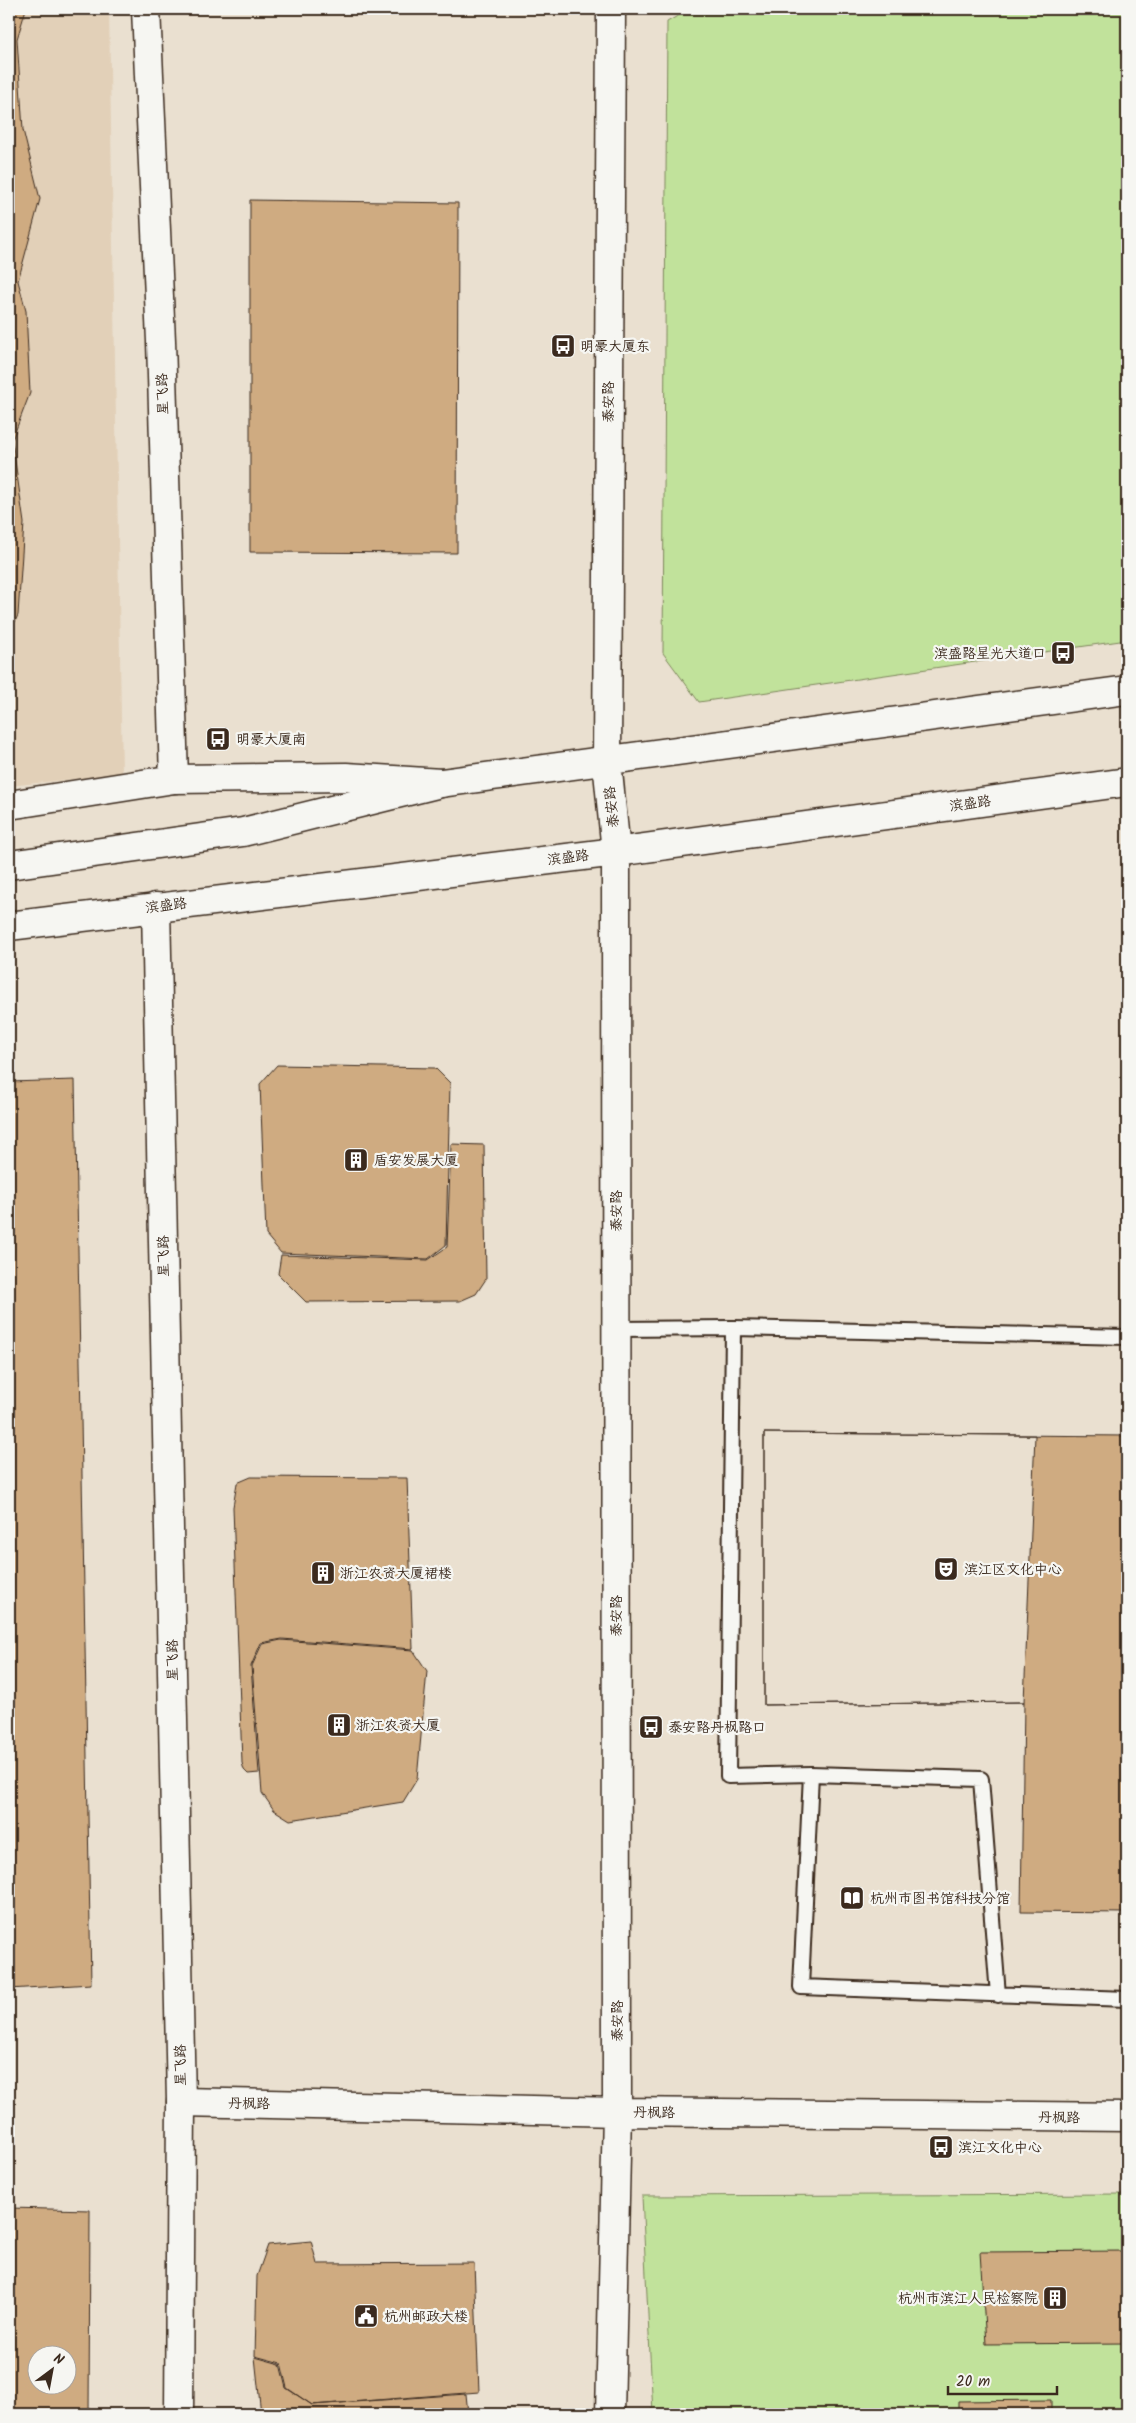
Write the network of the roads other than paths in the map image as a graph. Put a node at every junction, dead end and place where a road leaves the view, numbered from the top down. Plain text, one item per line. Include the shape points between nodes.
1 (146, 9) edge
2 (610, 9) edge
3 (1127, 690) edge
4 (607, 761) junction
5 (174, 779) junction
6 (1127, 782) edge
7 (441, 783) junction
8 (9, 805) edge
9 (616, 852) junction
10 (9, 865) edge
11 (156, 907) junction
12 (9, 926) edge
13 (733, 1328) junction
14 (617, 1329) junction
15 (1127, 1337) edge
16 (811, 1774) junction
17 (998, 1995) junction
18 (1127, 1999) edge
19 (181, 2102) junction
20 (617, 2112) junction
21 (1127, 2118) edge
22 (179, 2414) edge
23 (610, 2414) edge

1 - 5 main road, 星飞路 via 161,351
2 - 4 main road, 泰安路
3 - 4 main road
4 - 7 main road
4 - 9 main road, 泰安路
5 - 7 main road via 346,777
5 - 8 main road
6 - 9 main road, 滨盛路
7 - 10 main road via 244,832
9 - 11 main road, 滨盛路
9 - 14 main road, 泰安路
11 - 12 main road, 滨盛路
11 - 19 main road, 星飞路
13 - 14 lane
13 - 15 lane
13 - 16 lane via 728,1776
14 - 20 main road, 泰安路
16 - 17 lane via 981,1779
16 - 17 lane via 801,1987
17 - 18 lane
19 - 20 main road, 丹枫路
19 - 22 main road, 星飞路
20 - 21 main road, 丹枫路
20 - 23 main road, 泰安路

